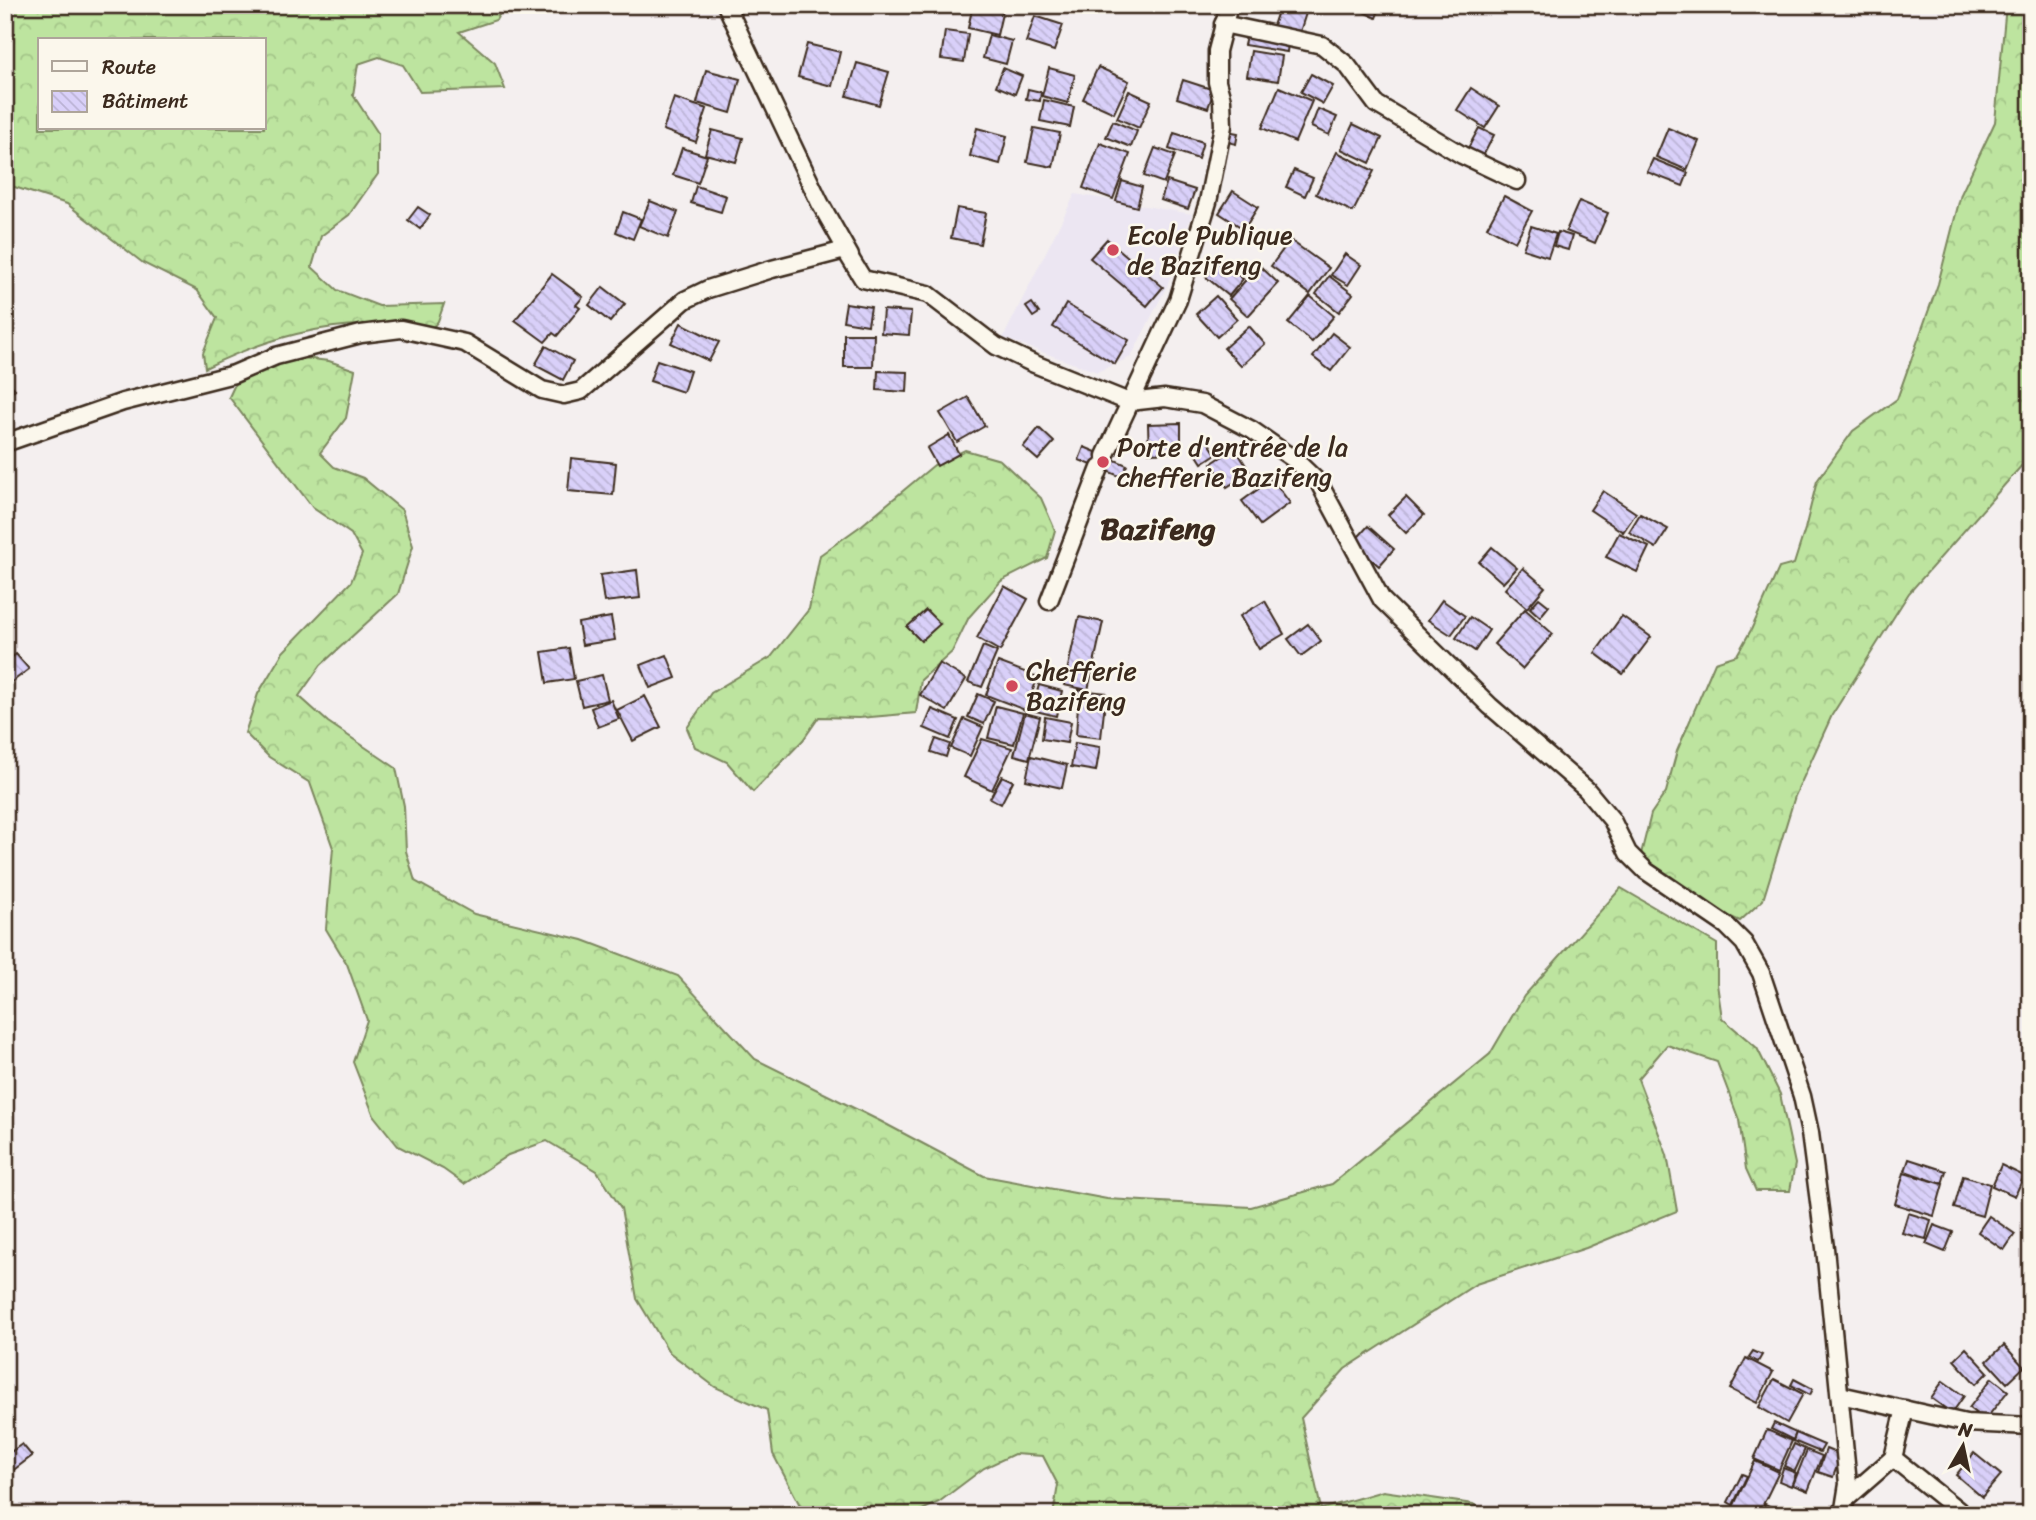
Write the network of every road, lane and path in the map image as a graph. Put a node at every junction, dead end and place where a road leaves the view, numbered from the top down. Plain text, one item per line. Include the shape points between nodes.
1 (726, 5) edge
2 (1229, 5) edge
3 (1223, 24) junction
4 (1517, 180) dead end
5 (863, 279) junction
6 (1129, 402) junction
7 (5, 443) edge
8 (1049, 601) dead end
9 (1840, 1395) junction
10 (1905, 1409) junction
11 (2031, 1426) edge
12 (1893, 1458) junction
13 (1845, 1507) edge
14 (1959, 1515) edge

1 - 5 street via 820,203
2 - 3 street
3 - 4 street via 1322,45 1347,65 1376,104 1462,155
3 - 6 street via 1217,82 1223,125 1208,202 1178,300
5 - 6 street via 928,294 996,346
5 - 7 street via 845,250 708,289 674,308 581,391 573,393 542,390 465,343 401,329 350,336 276,355 234,374 123,402
6 - 8 street
6 - 9 street via 1165,398 1202,404 1252,430 1294,460 1320,483 1382,600 1490,706 1586,789 1612,820 1637,862 1744,943 1761,973 1810,1133
9 - 10 street
9 - 13 street via 1848,1484
10 - 11 street via 1966,1423
10 - 12 street
12 - 13 street
12 - 14 street

